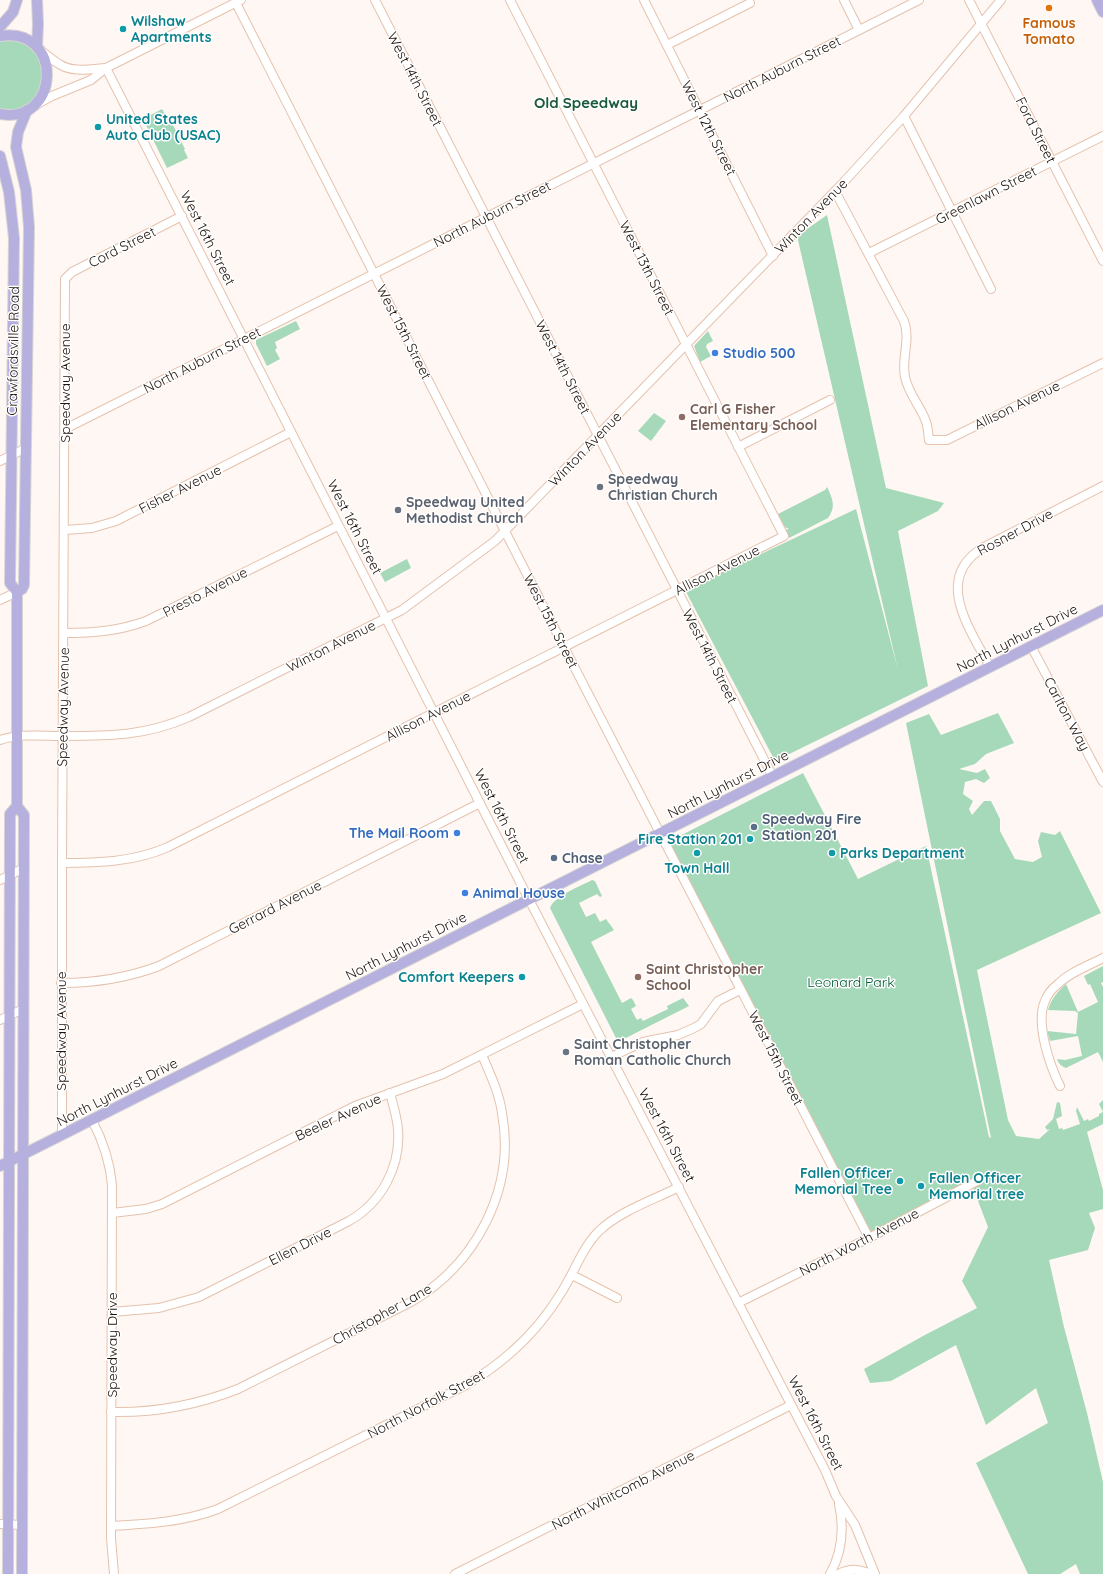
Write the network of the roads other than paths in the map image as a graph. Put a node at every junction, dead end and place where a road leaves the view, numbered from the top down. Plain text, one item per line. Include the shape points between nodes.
1 (17, 0) edge
2 (37, 0) edge
3 (375, 0) edge
4 (510, 0) edge
5 (644, 0) edge
6 (844, 0) edge
7 (919, 0) edge
8 (969, 0) edge
9 (1000, 0) edge
10 (1097, 0) edge
11 (239, 1) edge
12 (750, 3) dead end
13 (1103, 12) edge
14 (981, 23) junction
15 (0, 27) edge
16 (859, 30) junction
17 (0, 36) edge
18 (667, 45) junction
19 (38, 48) junction
20 (106, 68) junction
21 (29, 109) junction
22 (700, 110) junction
23 (0, 114) edge
24 (904, 116) junction
25 (1103, 136) edge
26 (0, 156) edge
27 (1052, 162) junction
28 (593, 164) junction
29 (835, 191) junction
30 (953, 212) junction
31 (182, 216) junction
32 (486, 217) junction
33 (869, 254) junction
34 (773, 256) junction
35 (1103, 261) edge
36 (374, 273) junction
37 (65, 279) joint
38 (991, 289) dead end
39 (244, 339) junction
40 (687, 345) junction
41 (1103, 362) edge
42 (830, 400) dead end
43 (65, 429) junction
44 (291, 432) junction
45 (598, 436) junction
46 (738, 447) junction
47 (26, 448) junction
48 (12, 455) junction
49 (0, 461) edge
50 (1103, 486) edge
51 (338, 526) junction
52 (65, 530) junction
53 (505, 530) junction
54 (784, 536) joint
55 (676, 590) junction
56 (16, 592) junction
57 (0, 600) edge
58 (1103, 610) edge
59 (386, 618) junction
60 (64, 633) junction
61 (1031, 646) junction
62 (564, 647) junction
63 (990, 667) junction
64 (434, 713) junction
65 (17, 736) junction
66 (63, 736) junction
67 (0, 740) edge
68 (773, 777) junction
69 (1103, 782) edge
70 (480, 803) junction
71 (17, 806) junction
72 (661, 833) junction
73 (62, 863) junction
74 (24, 868) junction
75 (10, 875) junction
76 (0, 880) edge
77 (529, 900) junction
78 (1103, 958) edge
79 (61, 983) junction
80 (740, 990) junction
81 (583, 1004) junction
82 (23, 1009) junction
83 (10, 1015) junction
84 (0, 1020) edge
85 (482, 1055) junction
86 (611, 1057) junction
87 (1060, 1086) dead end
88 (390, 1094) junction
89 (92, 1120) junction
90 (62, 1135) junction
91 (23, 1155) junction
92 (5, 1164) edge
93 (979, 1180) dead end
94 (679, 1187) junction
95 (112, 1213) junction
96 (869, 1238) junction
97 (572, 1276) junction
98 (617, 1298) dead end
99 (738, 1303) junction
100 (112, 1312) junction
101 (791, 1405) junction
102 (112, 1412) junction
103 (836, 1496) junction
104 (4, 1524) edge
105 (22, 1525) junction
106 (111, 1526) junction
107 (8, 1574) edge
108 (22, 1574) edge
109 (114, 1574) edge
110 (455, 1574) edge
111 (830, 1574) edge
112 (838, 1574) edge
113 (874, 1574) edge

1 - 15 main road via 13,12
2 - 19 main road
3 - 32 street, West 14th Street
4 - 28 street, West 13th Street
5 - 18 street, West 12th Street
6 - 16 street
7 - 16 street, North Auburn Street
8 - 14 street, Ford Street
9 - 14 street, Winton Avenue
10 - 13 main road
11 - 20 street
11 - 36 street, West 15th Street
12 - 18 street
14 - 24 street, Winton Avenue
14 - 27 street, Ford Street
16 - 22 street, North Auburn Street
17 - 19 main road via 12,35 23,38
18 - 22 street, West 12th Street
19 - 20 street via 70,69
19 - 21 main road, Crawfordsville Road via 47,65 47,82 41,98
20 - 21 street via 91,80 52,96
20 - 31 street, West 16th Street
21 - 23 main road via 14,114
21 - 47 main road, Crawfordsville Road via 16,142 29,215
22 - 28 street, North Auburn Street
22 - 34 street, West 12th Street
24 - 29 street, Winton Avenue
24 - 30 street
25 - 27 street, Greenlawn Street
26 - 48 main road, Crawfordsville Road via 9,192 14,238
27 - 30 street, Greenlawn Street
27 - 35 street, Ford Street
28 - 32 street, North Auburn Street
28 - 40 street, West 13th Street
29 - 33 street
29 - 34 street, Winton Avenue
30 - 33 street, Greenlawn Street
30 - 38 street
31 - 37 street, Cord Street via 72,272
31 - 39 street, West 16th Street
32 - 36 street, North Auburn Street
32 - 45 street, West 14th Street
33 - 41 street, Allison Avenue via 906,326 905,376 926,420 929,440 947,440
34 - 40 street, Winton Avenue
36 - 39 street, North Auburn Street
36 - 53 street, West 15th Street
37 - 43 street, Speedway Avenue
39 - 43 street, North Auburn Street
39 - 44 street, West 16th Street
40 - 45 street, Winton Avenue
40 - 46 street, West 13th Street
42 - 46 street
43 - 52 street, Speedway Avenue
44 - 51 street, West 16th Street
44 - 52 street, Fisher Avenue via 116,521 92,528
45 - 53 street, Winton Avenue
45 - 55 street, West 14th Street
46 - 54 street, West 13th Street
47 - 48 street
47 - 56 main road, Crawfordsville Road via 24,585
48 - 49 street
48 - 56 main road, Crawfordsville Road via 10,583
50 - 63 street, Rosner Drive via 984,546 966,563 958,582 959,603
51 - 59 street, West 16th Street
51 - 60 street, Presto Avenue via 146,621 109,631
52 - 60 street, Speedway Avenue
53 - 59 street, Winton Avenue via 495,541 412,603
53 - 62 street, West 15th Street
54 - 55 street, Allison Avenue
55 - 62 street, Allison Avenue
55 - 68 street, West 14th Street
56 - 57 street
56 - 65 main road, Crawfordsville Road
58 - 61 main road, North Lynhurst Drive
59 - 64 street, West 16th Street
59 - 66 street, Winton Avenue via 173,724 129,735
60 - 66 street, Speedway Avenue
61 - 63 main road, North Lynhurst Drive
61 - 69 street, Carlton Way
62 - 64 street, Allison Avenue
62 - 72 street, West 15th Street
63 - 68 main road, North Lynhurst Drive
64 - 70 street, West 16th Street
64 - 73 street, Allison Avenue via 161,850 123,860
65 - 66 street, Winton Avenue
65 - 67 street
65 - 71 main road, Crawfordsville Road
66 - 73 street, Speedway Avenue
68 - 72 main road, North Lynhurst Drive
70 - 77 street, West 16th Street
70 - 79 street, Gerrard Avenue via 158,966 112,979
71 - 74 main road, Crawfordsville Road via 24,815
71 - 75 main road, Crawfordsville Road via 10,814
72 - 77 main road, North Lynhurst Drive
72 - 80 street, West 15th Street
73 - 79 street, Speedway Avenue
74 - 75 street
74 - 82 main road, Crawfordsville Road
75 - 76 street
75 - 83 main road, Crawfordsville Road
77 - 81 street, West 16th Street
77 - 89 main road, North Lynhurst Drive
78 - 87 street via 1057,984 1045,1001 1041,1018 1047,1055
79 - 90 street, Speedway Avenue
80 - 86 street via 718,1001 701,1024 694,1028 678,1035 643,1042
80 - 96 street, West 15th Street
81 - 85 street, Beeler Avenue
81 - 86 street, West 16th Street
82 - 83 street
82 - 91 main road, Crawfordsville Road
83 - 84 street
83 - 92 main road, Crawfordsville Road
85 - 88 street, Beeler Avenue via 434,1078
85 - 102 street, Christopher Lane via 497,1090 502,1112 502,1171 497,1195 484,1227 466,1254 448,1274 411,1302 238,1389 174,1408
86 - 94 street, West 16th Street
88 - 95 street, Beeler Avenue via 352,1108 162,1204 146,1209
88 - 100 street, Ellen Drive via 398,1131 396,1160 385,1186 361,1213 199,1297 159,1308
89 - 90 main road, North Lynhurst Drive
89 - 95 street, Speedway Drive via 109,1160
90 - 91 main road, North Lynhurst Drive
91 - 92 main road, North Lynhurst Drive
91 - 105 main road, Crawfordsville Road
92 - 104 main road, Crawfordsville Road
93 - 96 street, North Worth Avenue
94 - 97 street, North Norfolk Street via 606,1225 590,1244
94 - 99 street, West 16th Street
95 - 100 street, Speedway Drive
96 - 99 street, North Worth Avenue
97 - 98 street
97 - 106 street, North Norfolk Street via 553,1306 524,1341 498,1364 466,1385 218,1509 171,1522
99 - 101 street, West 16th Street
100 - 102 street, Speedway Drive
101 - 103 street, West 16th Street
101 - 110 street, North Whitcomb Avenue
102 - 106 street, Speedway Drive
103 - 111 street via 841,1516 841,1539 837,1559
103 - 113 street, West 16th Street via 855,1525
104 - 105 street
104 - 107 main road, Crawfordsville Road
105 - 108 main road, Crawfordsville Road
106 - 109 street, Speedway Drive
112 - 113 street, West 16th Street via 854,1569

